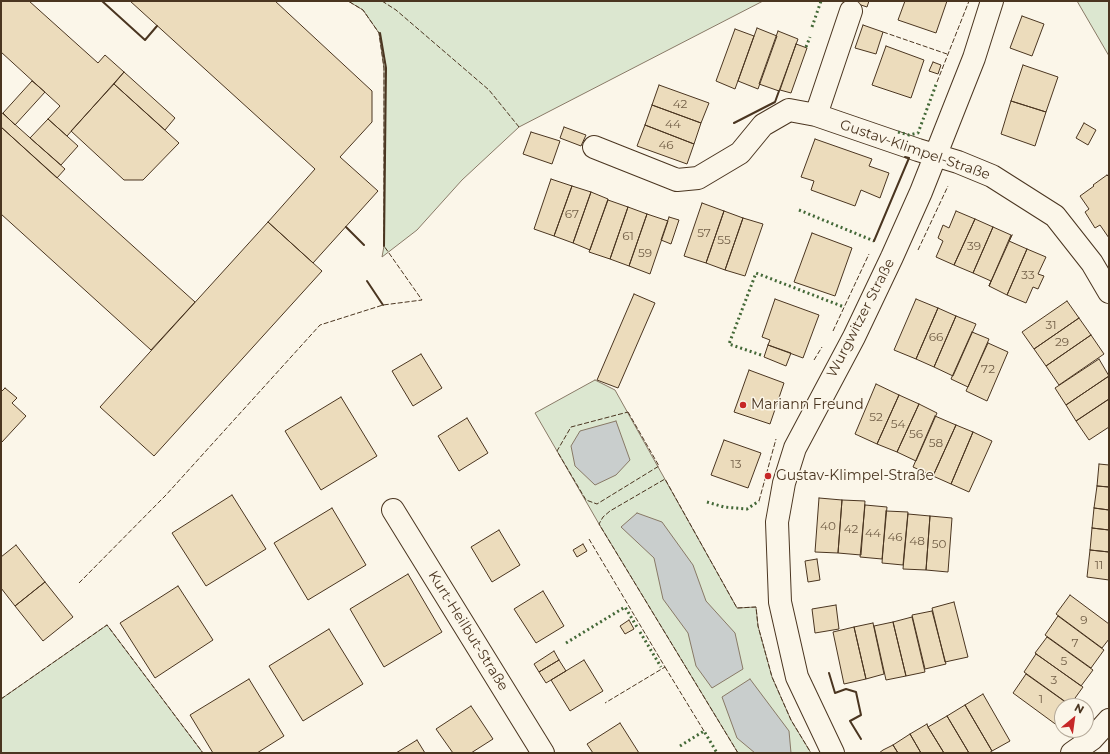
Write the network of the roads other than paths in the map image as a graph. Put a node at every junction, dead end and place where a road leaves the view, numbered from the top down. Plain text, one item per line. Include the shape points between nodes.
1 (992, 1) edge
2 (852, 11) dead end
3 (816, 115) junction
4 (594, 147) dead end
5 (936, 155) junction
6 (1109, 292) edge
7 (393, 510) dead end
8 (1109, 720) edge
9 (542, 753) edge
10 (833, 753) edge
11 (1072, 753) edge

1 - 5 street, Wurgwitzer Straße via 974,58
2 - 3 street
3 - 4 street, Gustav-Klimpel-Straße via 789,110 763,125 740,153 698,178 678,180
3 - 5 street, Gustav-Klimpel-Straße
5 - 6 street, Gustav-Klimpel-Straße via 992,176 1056,216 1092,263
5 - 10 street, Wurgwitzer Straße via 854,337 795,448 784,483 778,515 780,602 797,677
7 - 9 street, Kurt-Heilbut-Straße
8 - 11 street via 1092,739

